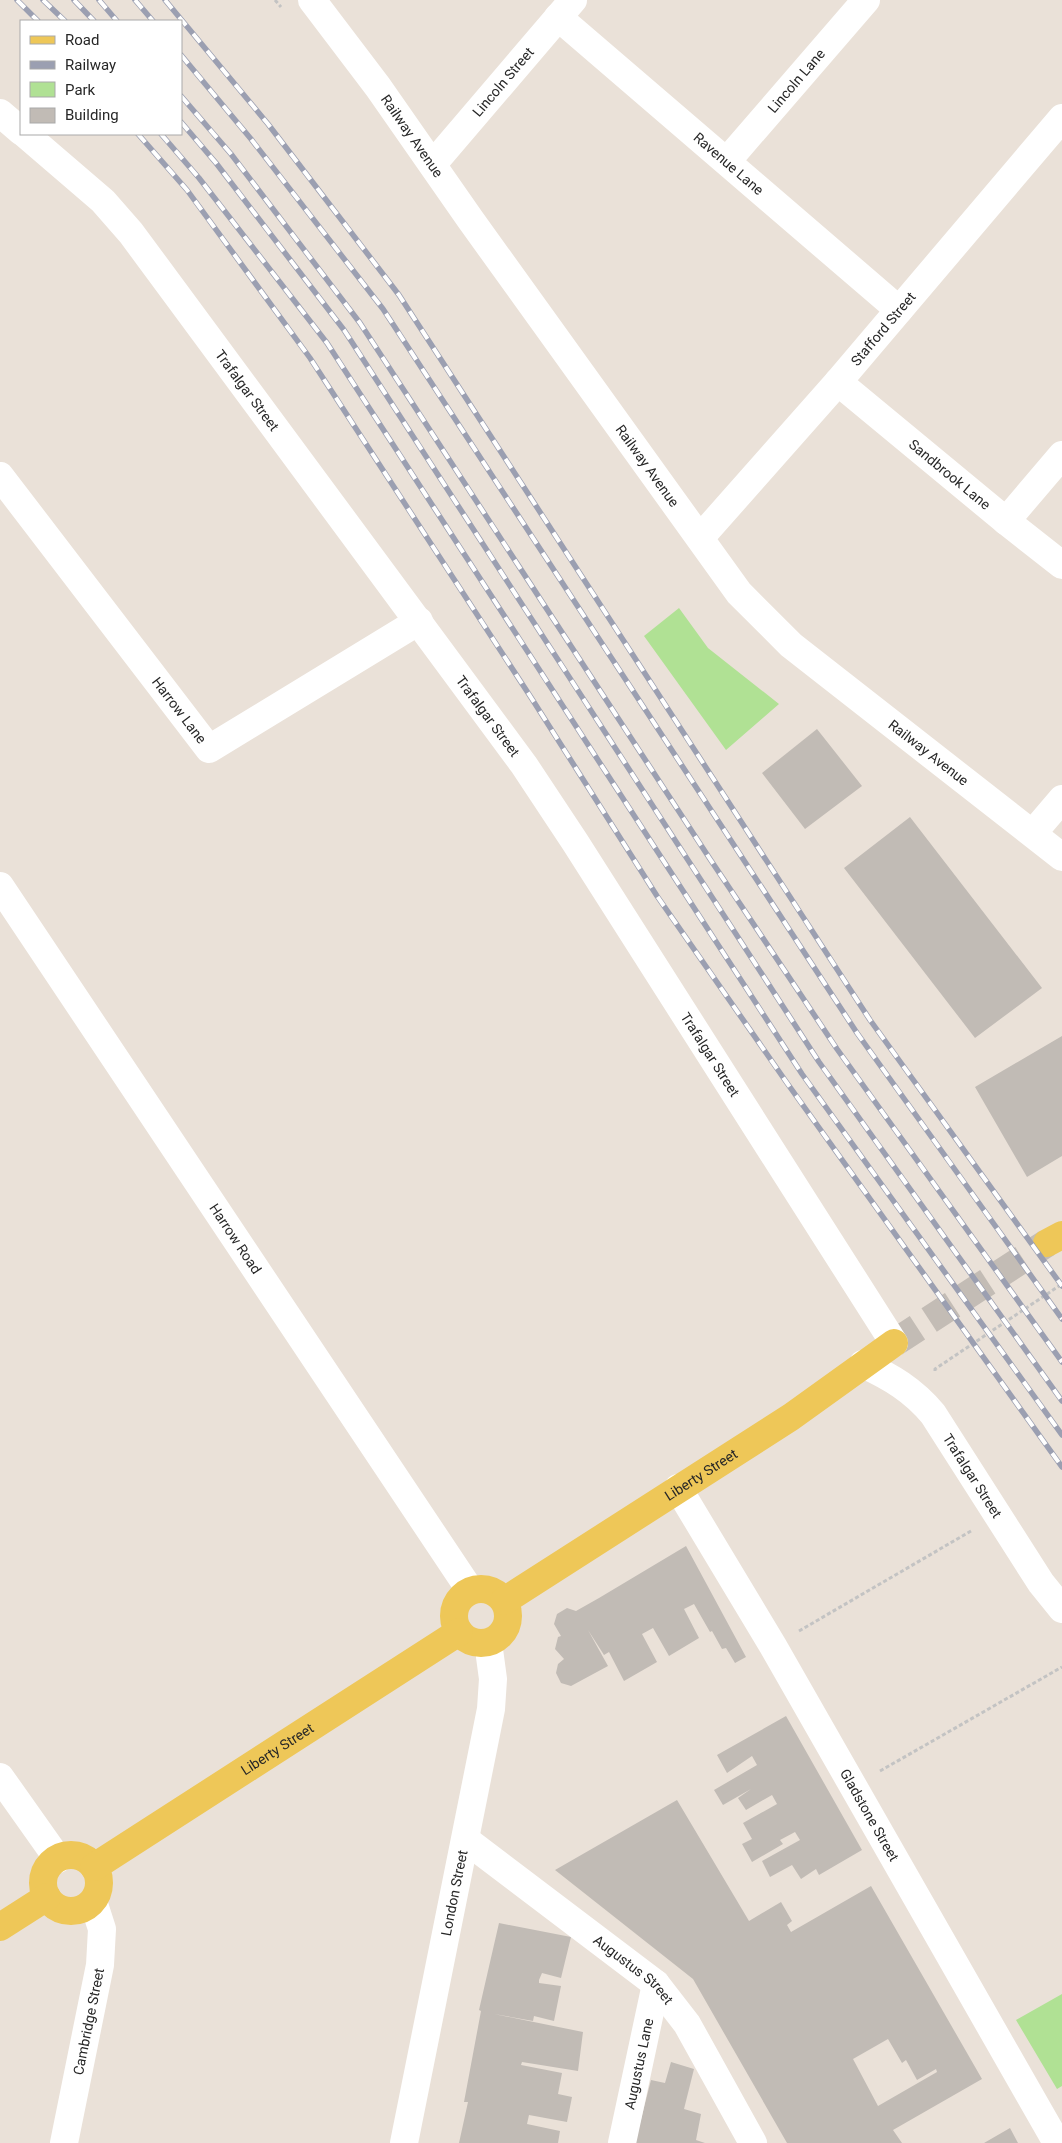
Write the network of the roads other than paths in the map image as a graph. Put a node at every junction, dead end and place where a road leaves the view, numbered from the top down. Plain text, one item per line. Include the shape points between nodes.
1 (312, 0) edge
2 (866, 0) edge
3 (566, 8) edge
4 (0, 113) edge
5 (1062, 118) edge
6 (20, 130) edge
7 (26, 135) edge
8 (727, 161) junction
9 (433, 164) junction
10 (899, 310) junction
11 (838, 382) junction
12 (1062, 455) edge
13 (0, 476) edge
14 (1006, 522) junction
15 (700, 538) junction
16 (1062, 565) edge
17 (419, 621) junction
18 (1062, 799) edge
19 (1034, 833) junction
20 (1062, 857) edge
21 (0, 886) edge
22 (894, 1343) joint
23 (863, 1364) junction
24 (678, 1488) junction
25 (470, 1590) junction
26 (504, 1601) junction
27 (1062, 1609) edge
28 (459, 1632) junction
29 (488, 1642) junction
30 (0, 1776) edge
31 (466, 1840) junction
32 (58, 1858) junction
33 (94, 1868) junction
34 (47, 1897) junction
35 (93, 1901) junction
36 (0, 1927) edge
37 (656, 1984) junction
38 (64, 2143) edge
39 (404, 2143) edge
40 (622, 2143) edge
41 (753, 2143) edge
42 (1057, 2143) edge

1 - 9 street, Railway Avenue
2 - 8 street, Lincoln Lane
3 - 8 street, Ravenue Lane
3 - 9 street, Lincoln Street
4 - 6 street
5 - 10 street, Stafford Street
7 - 17 street, Trafalgar Street via 103,201 131,233
8 - 10 street, Ravenue Lane
9 - 15 street, Railway Avenue
10 - 11 street, Stafford Street
11 - 14 street, Sandbrook Lane
11 - 15 street, Stafford Street
12 - 14 street
13 - 17 street, Harrow Lane via 209,749
14 - 16 street, Sandbrook Lane
15 - 19 street, Railway Avenue via 739,592 791,645
17 - 22 street, Trafalgar Street via 524,765 575,842
18 - 19 street
19 - 20 street, Railway Avenue
21 - 25 street, Harrow Road
22 - 23 main road, Liberty Street
23 - 24 main road, Liberty Street via 791,1416
23 - 27 street, Trafalgar Street via 900,1383 933,1414 997,1516
24 - 26 main road, Liberty Street
24 - 42 street, Gladstone Street via 773,1646
25 - 26 main road via 489,1590
25 - 28 main road via 459,1599 454,1612
26 - 29 main road via 508,1611 506,1626 498,1638
28 - 29 main road via 477,1643
28 - 33 main road, Liberty Street
29 - 31 street, London Street via 491,1708
30 - 32 street
31 - 37 street, Augustus Street
31 - 39 street, London Street
32 - 33 main road via 82,1857
32 - 34 main road via 44,1876
33 - 35 main road via 99,1888
34 - 35 main road via 58,1907 73,1911
34 - 36 main road
35 - 38 street, Cambridge Street via 102,1929 100,1965
37 - 40 street, Augustus Lane
37 - 41 street, Augustus Street via 687,2024

